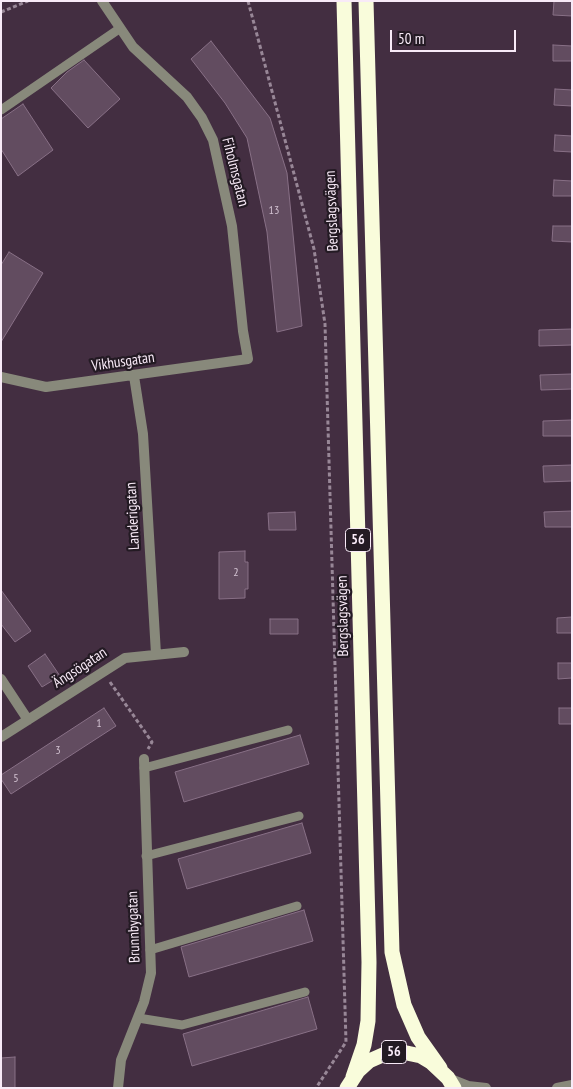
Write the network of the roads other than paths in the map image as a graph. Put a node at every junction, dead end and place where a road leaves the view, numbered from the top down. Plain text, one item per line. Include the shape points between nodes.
1 (102, 1) edge
2 (344, 1) edge
3 (366, 1) edge
4 (119, 29) junction
5 (1, 110) edge
6 (248, 359) joint
7 (134, 376) junction
8 (1, 377) edge
9 (184, 652) dead end
10 (156, 654) junction
11 (1, 679) edge
12 (28, 720) junction
13 (288, 730) dead end
14 (1, 737) edge
15 (144, 763) joint
16 (298, 816) dead end
17 (146, 856) junction
18 (297, 906) dead end
19 (150, 950) junction
20 (305, 992) dead end
21 (138, 1018) junction
22 (447, 1078) edge
23 (348, 1085) edge
24 (572, 1085) edge
25 (118, 1088) edge
26 (486, 1088) edge
27 (558, 1088) edge

1 - 4 street, Fiholmsgatan
2 - 23 highway, Bergslagsvägen / 56 via 369,962 368,1021 364,1045
3 - 22 highway, 56 via 392,952 404,1005 418,1037
4 - 5 lane
4 - 6 street, Fiholmsgatan via 133,47 187,97 213,140 232,226
6 - 7 street, Vikhusgatan
7 - 8 street, Vikhusgatan via 46,387
7 - 10 street, Landerigatan via 143,434
9 - 10 street, Ängsögatan
10 - 12 street, Ängsögatan via 125,658
11 - 12 street
12 - 14 street, Ängsögatan
13 - 15 lane
15 - 17 street, Brunnbygatan
16 - 17 lane
17 - 19 street, Brunnbygatan
18 - 19 lane
19 - 21 street, Brunnbygatan via 151,973
20 - 21 lane via 182,1025
21 - 25 street, Brunnbygatan via 121,1060
22 - 23 highway, 56 via 421,1056 394,1052 369,1061
22 - 26 street via 468,1086
24 - 27 street

